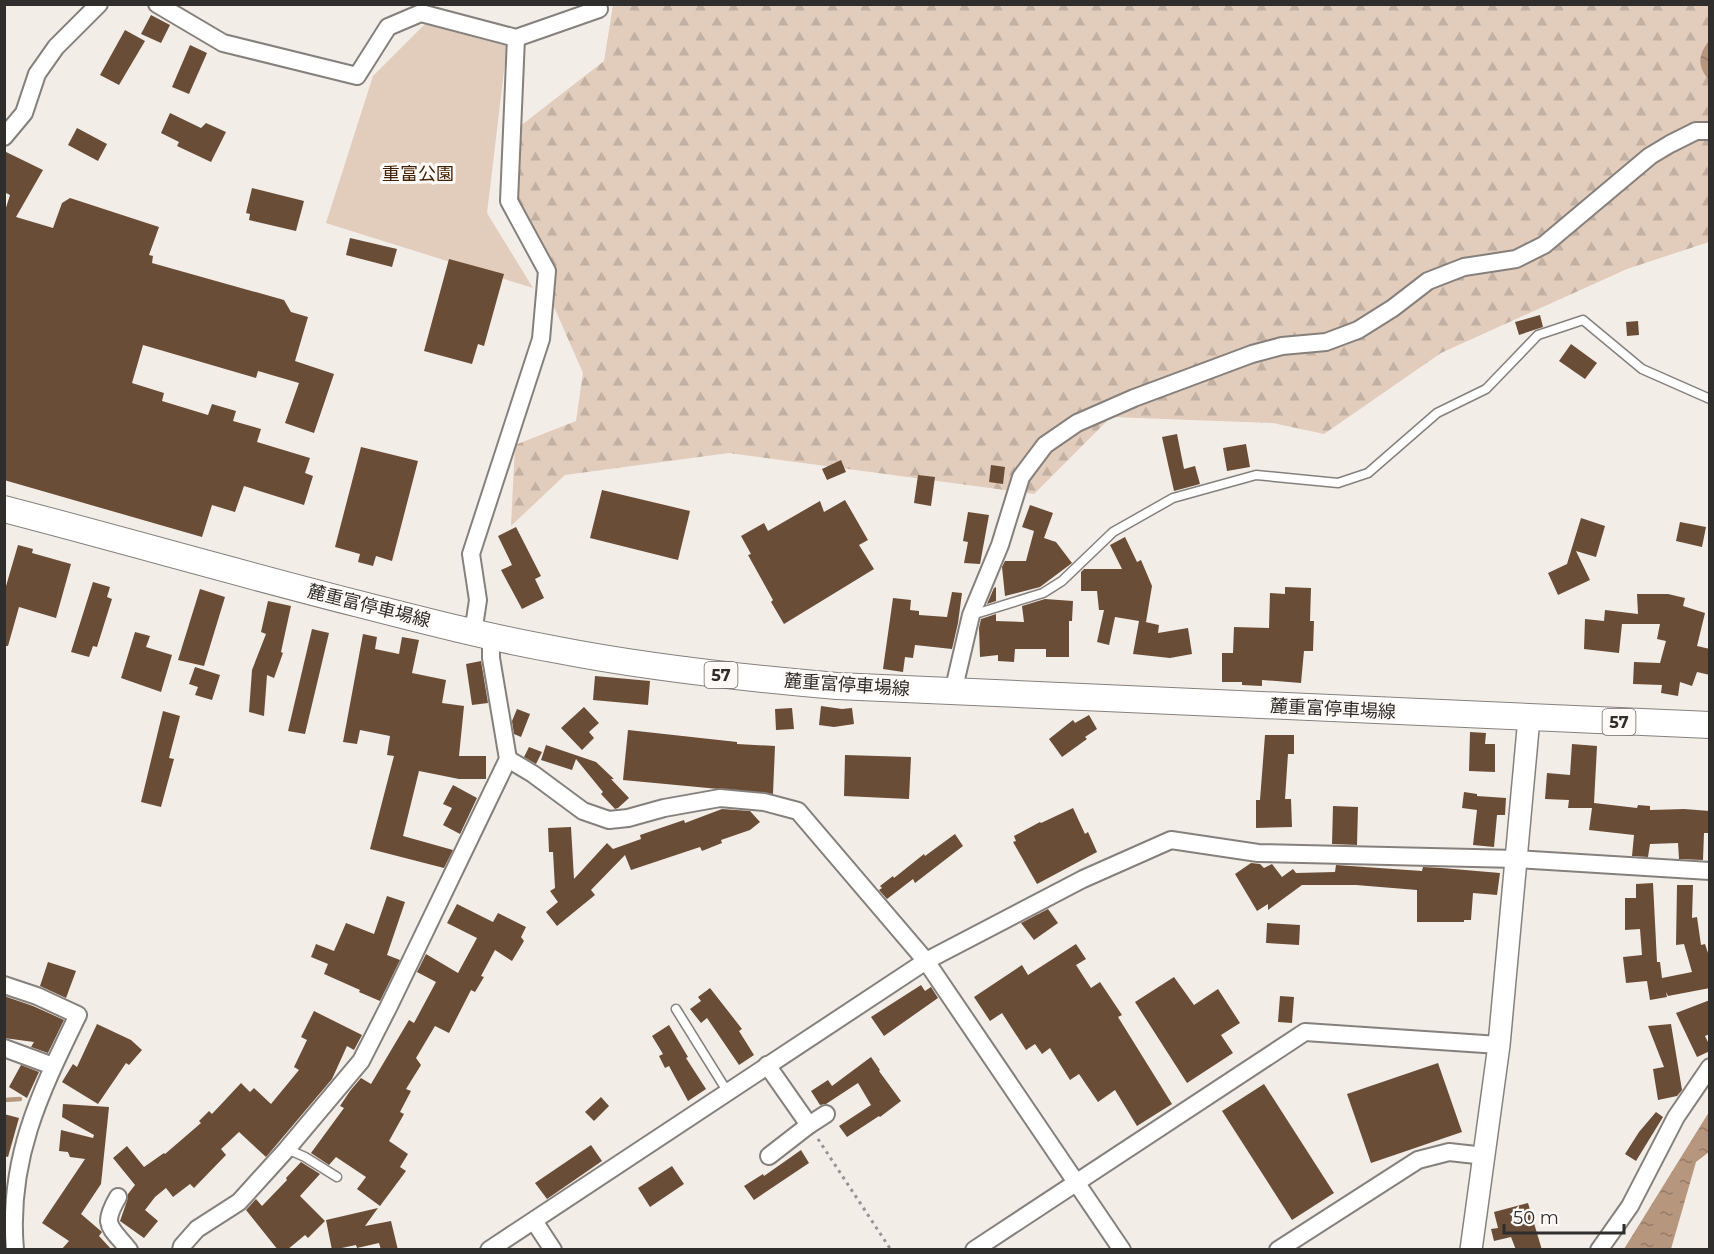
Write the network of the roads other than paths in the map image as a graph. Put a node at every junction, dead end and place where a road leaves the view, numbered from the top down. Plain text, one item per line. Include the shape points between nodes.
1 (99, 4) edge
2 (158, 4) edge
3 (598, 9) dead end
4 (516, 38) junction
5 (1710, 131) edge
6 (4, 137) edge
7 (1710, 399) edge
8 (4, 509) edge
9 (971, 615) junction
10 (482, 634) junction
11 (953, 692) junction
12 (1529, 718) junction
13 (1710, 725) edge
14 (508, 759) junction
15 (1517, 859) junction
16 (1710, 871) edge
17 (926, 961) junction
18 (4, 985) edge
19 (676, 1009) dead end
20 (1499, 1045) junction
21 (4, 1048) edge
22 (767, 1065) junction
23 (54, 1066) junction
24 (1710, 1067) edge
25 (727, 1091) junction
26 (826, 1114) dead end
27 (809, 1125) junction
28 (287, 1149) junction
29 (769, 1156) dead end
30 (1485, 1156) junction
31 (337, 1177) dead end
32 (1077, 1183) junction
33 (118, 1197) dead end
34 (534, 1221) junction
35 (15, 1250) edge
36 (129, 1250) edge
37 (182, 1250) edge
38 (489, 1250) edge
39 (553, 1250) edge
40 (974, 1250) edge
41 (1122, 1250) edge
42 (1278, 1250) edge
43 (1471, 1250) edge
44 (1599, 1250) edge

1 - 6 street via 56,47 37,74 24,113
2 - 4 street via 223,43 357,76 388,27 421,13
3 - 4 street
4 - 10 street via 509,201 547,271 542,339 471,554
5 - 9 street via 1696,131 1650,156 1544,245 1516,259 1464,267 1428,281 1358,330 1326,342 1282,346 1252,354 1077,423 1045,445 1021,477 1000,545
7 - 9 lane via 1642,369 1583,320 1538,335 1486,389 1437,413 1368,473 1338,483 1256,475 1173,498 1113,532 1062,581 1043,593
8 - 10 main road, 麓重富停車場線 / 57
9 - 11 street
10 - 11 main road, 麓重富停車場線 / 57 via 644,665 763,680
10 - 14 street via 491,658
11 - 12 main road, 麓重富停車場線 / 57
12 - 13 main road, 麓重富停車場線 / 57
12 - 15 street
14 - 17 street via 583,811 609,820 720,798 764,802 798,811
14 - 28 street via 361,1061
15 - 16 street
15 - 17 street via 1258,853 1171,840 1083,879
15 - 20 street
17 - 22 street
17 - 32 street
18 - 23 street via 78,1015
19 - 25 lane
20 - 30 street
20 - 32 street via 1305,1032
21 - 23 street
22 - 25 street
22 - 27 street
23 - 35 street via 34,1112 17,1170 12,1220
24 - 44 street via 1676,1117 1630,1206
25 - 34 street
26 - 27 street
27 - 29 street
28 - 31 lane
28 - 37 street via 239,1202 197,1230
30 - 42 street via 1449,1152 1418,1160
30 - 43 street
32 - 40 street
32 - 41 street
33 - 36 street via 108,1214 109,1226
34 - 38 street
34 - 39 street

